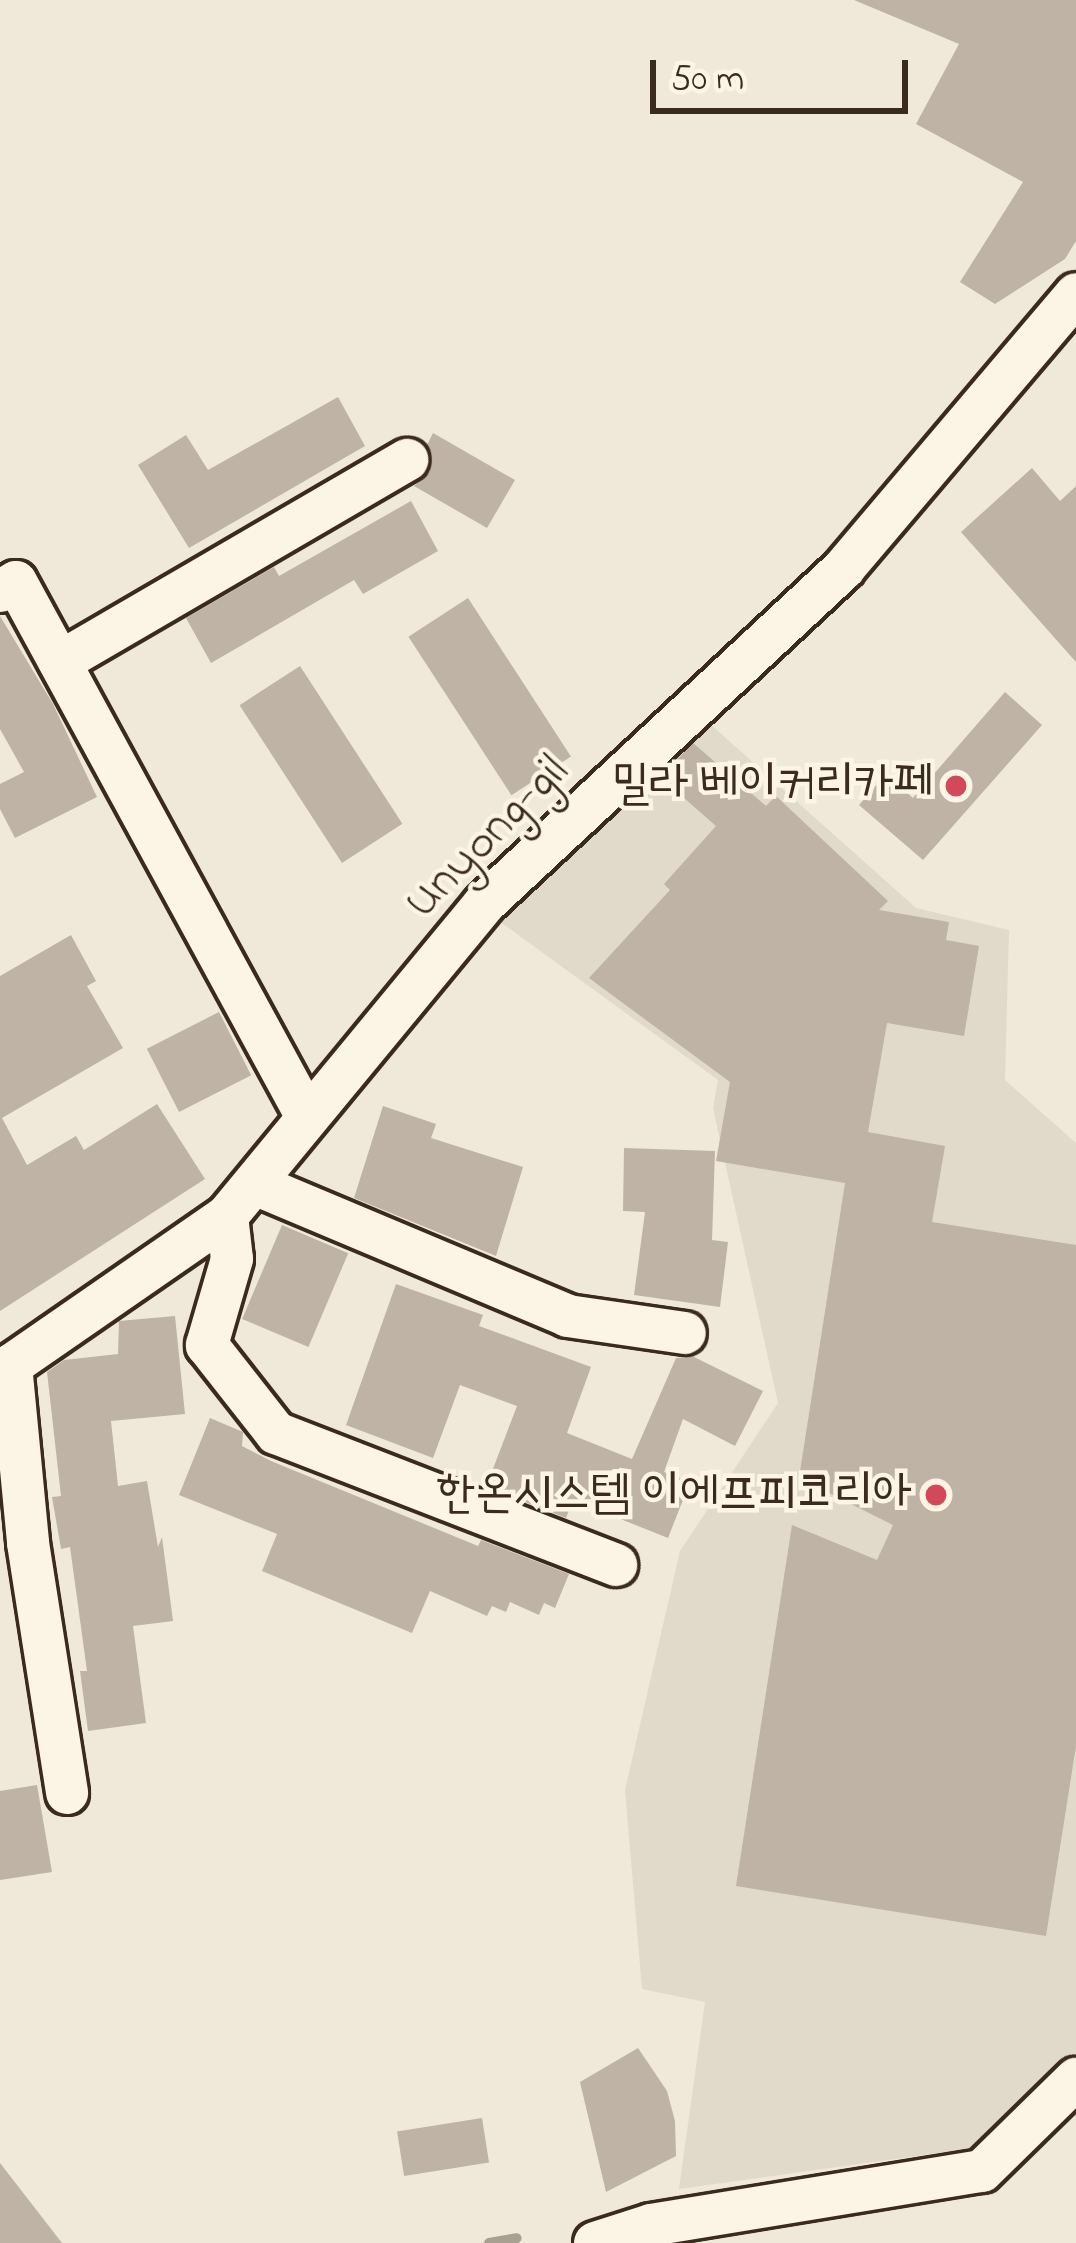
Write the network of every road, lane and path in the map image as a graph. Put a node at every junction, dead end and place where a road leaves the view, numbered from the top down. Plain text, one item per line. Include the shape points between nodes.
1 (1076, 294) edge
2 (406, 460) dead end
3 (0, 591) edge
4 (60, 662) junction
5 (306, 1115) junction
6 (257, 1185) junction
7 (227, 1216) junction
8 (685, 1334) dead end
9 (6, 1369) edge
10 (616, 1565) dead end
11 (68, 1793) dead end
12 (1076, 2079) edge
13 (595, 2243) edge

1 - 5 street, Unyong-gil via 844,568 484,904
2 - 4 street
3 - 4 street via 16,582
4 - 5 street
5 - 6 street, Unyong-gil
6 - 7 street, Unyong-gil
6 - 8 street via 568,1316
7 - 9 street, Unyong-gil
7 - 10 street via 232,1259 207,1345 276,1433
9 - 11 street
12 - 13 street via 982,2171 651,2224

